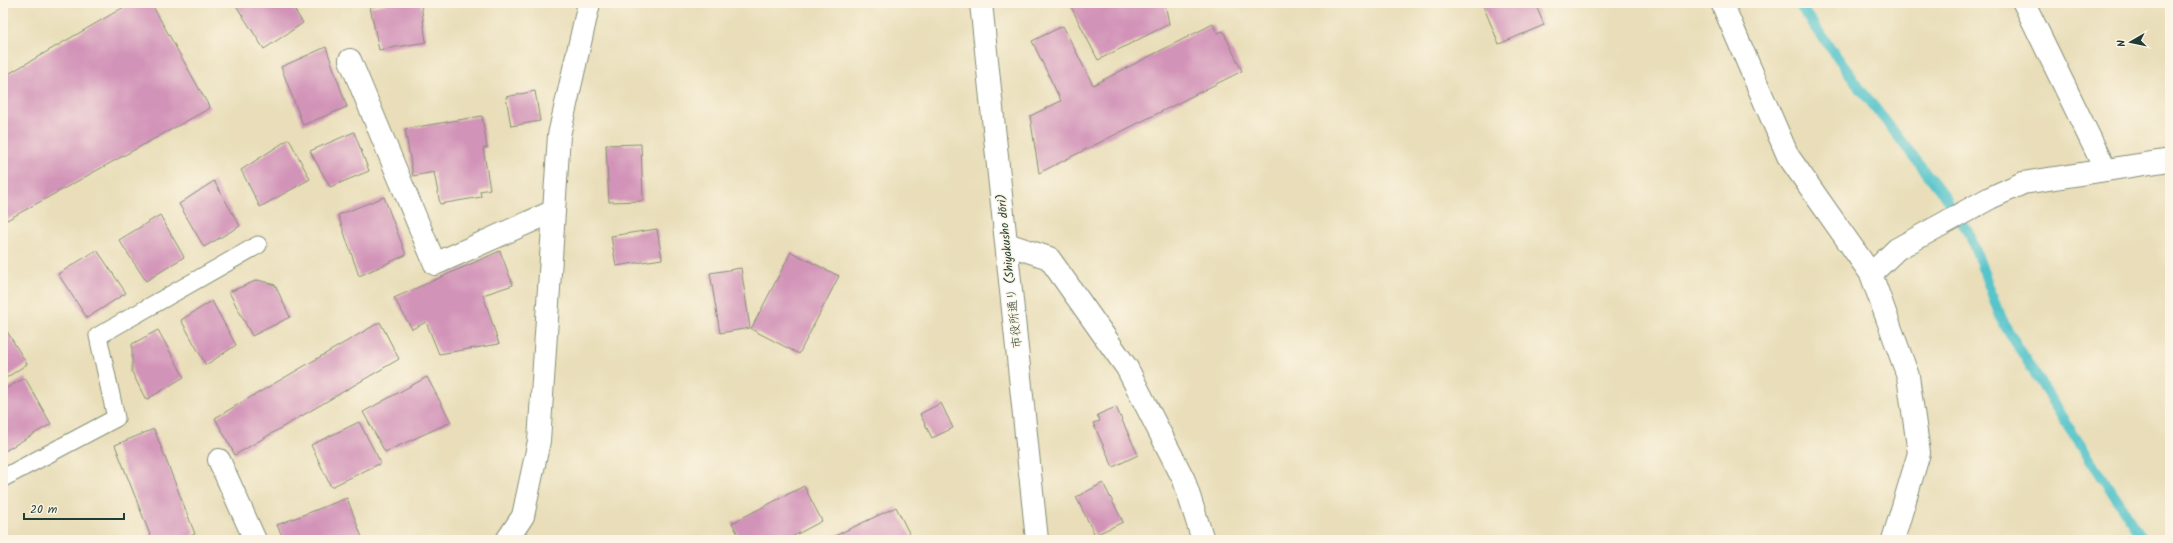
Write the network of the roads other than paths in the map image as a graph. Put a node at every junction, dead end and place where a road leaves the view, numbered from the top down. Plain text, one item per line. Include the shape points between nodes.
1 (589, 3) edge
2 (1722, 3) edge
3 (2024, 3) edge
4 (980, 4) edge
5 (350, 60) dead end
6 (2170, 160) edge
7 (2105, 169) junction
8 (554, 211) junction
9 (1007, 244) junction
10 (258, 245) dead end
11 (1871, 274) junction
12 (219, 460) dead end
13 (3, 478) edge
14 (255, 540) edge
15 (507, 540) edge
16 (1037, 540) edge
17 (1203, 540) edge
18 (1892, 540) edge

1 - 8 street via 560,135
2 - 11 street via 1788,156
3 - 7 street
4 - 9 street, 市役所通り (Shiyakusho dōri)
5 - 8 street via 435,264
6 - 7 street
7 - 11 street via 2023,183 1897,249
8 - 15 street via 539,441 523,516
9 - 16 street, 市役所通り (Shiyakusho dōri)
9 - 17 street via 1049,258 1127,368 1184,480
10 - 13 lane via 98,336 116,418
11 - 18 street via 1908,376 1919,454
12 - 14 street

